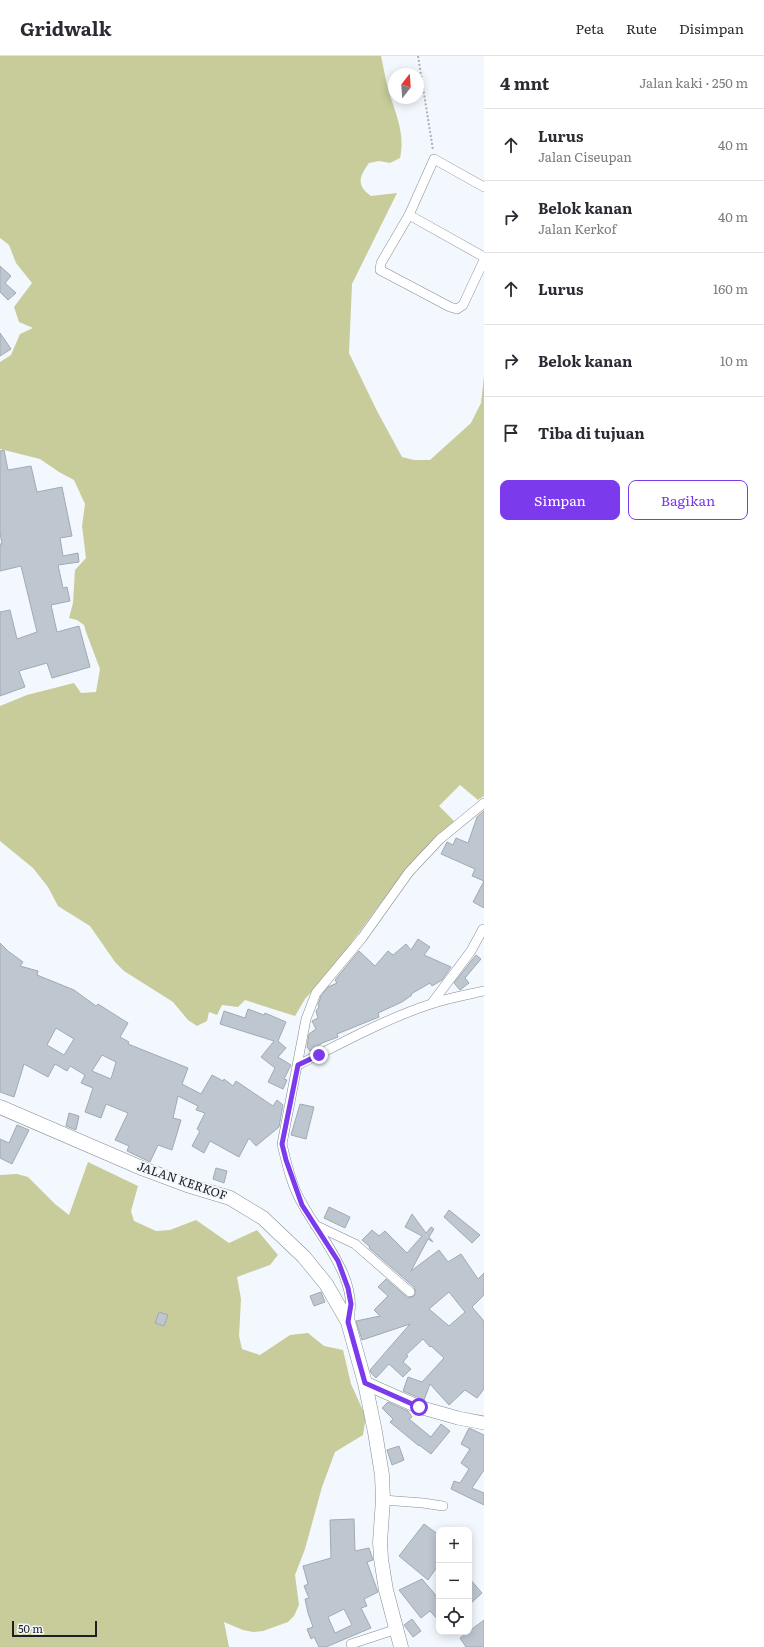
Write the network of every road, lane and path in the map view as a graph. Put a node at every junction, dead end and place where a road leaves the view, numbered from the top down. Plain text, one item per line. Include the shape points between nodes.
1 (418, 56) edge
2 (434, 159) junction
3 (484, 187) edge
4 (409, 215) junction
5 (484, 257) edge
6 (484, 260) edge
7 (484, 803) edge
8 (483, 929) edge
9 (484, 991) edge
10 (432, 1003) junction
11 (298, 1065) junction
12 (0, 1107) edge
13 (315, 1224) junction
14 (410, 1292) dead end
15 (348, 1322) junction
16 (365, 1383) junction
17 (484, 1423) edge
18 (383, 1500) junction
19 (443, 1506) dead end
20 (397, 1628) junction
21 (351, 1644) dead end
22 (401, 1647) edge

1 - 2 path
2 - 3 street
2 - 4 street
4 - 5 street
4 - 6 street via 381,263 380,270 457,309 463,305
7 - 11 street via 440,839 409,872 362,938 316,993 306,1019
8 - 10 street via 471,951
9 - 10 street
10 - 11 street via 378,1025
11 - 13 street via 282,1144 294,1186 302,1205
12 - 15 main road, JALAN KERKOF via 144,1169 230,1198 263,1218 308,1262 326,1284
13 - 14 street via 356,1244
13 - 15 street via 338,1261 348,1288 351,1304
15 - 16 main road, JALAN KERKOF
16 - 17 main road via 419,1407
16 - 18 main road, JALAN KERKOF via 382,1475
18 - 19 street
18 - 20 main road, JALAN KERKOF via 381,1559 386,1590
20 - 21 street
20 - 22 main road, JALAN KERKOF

